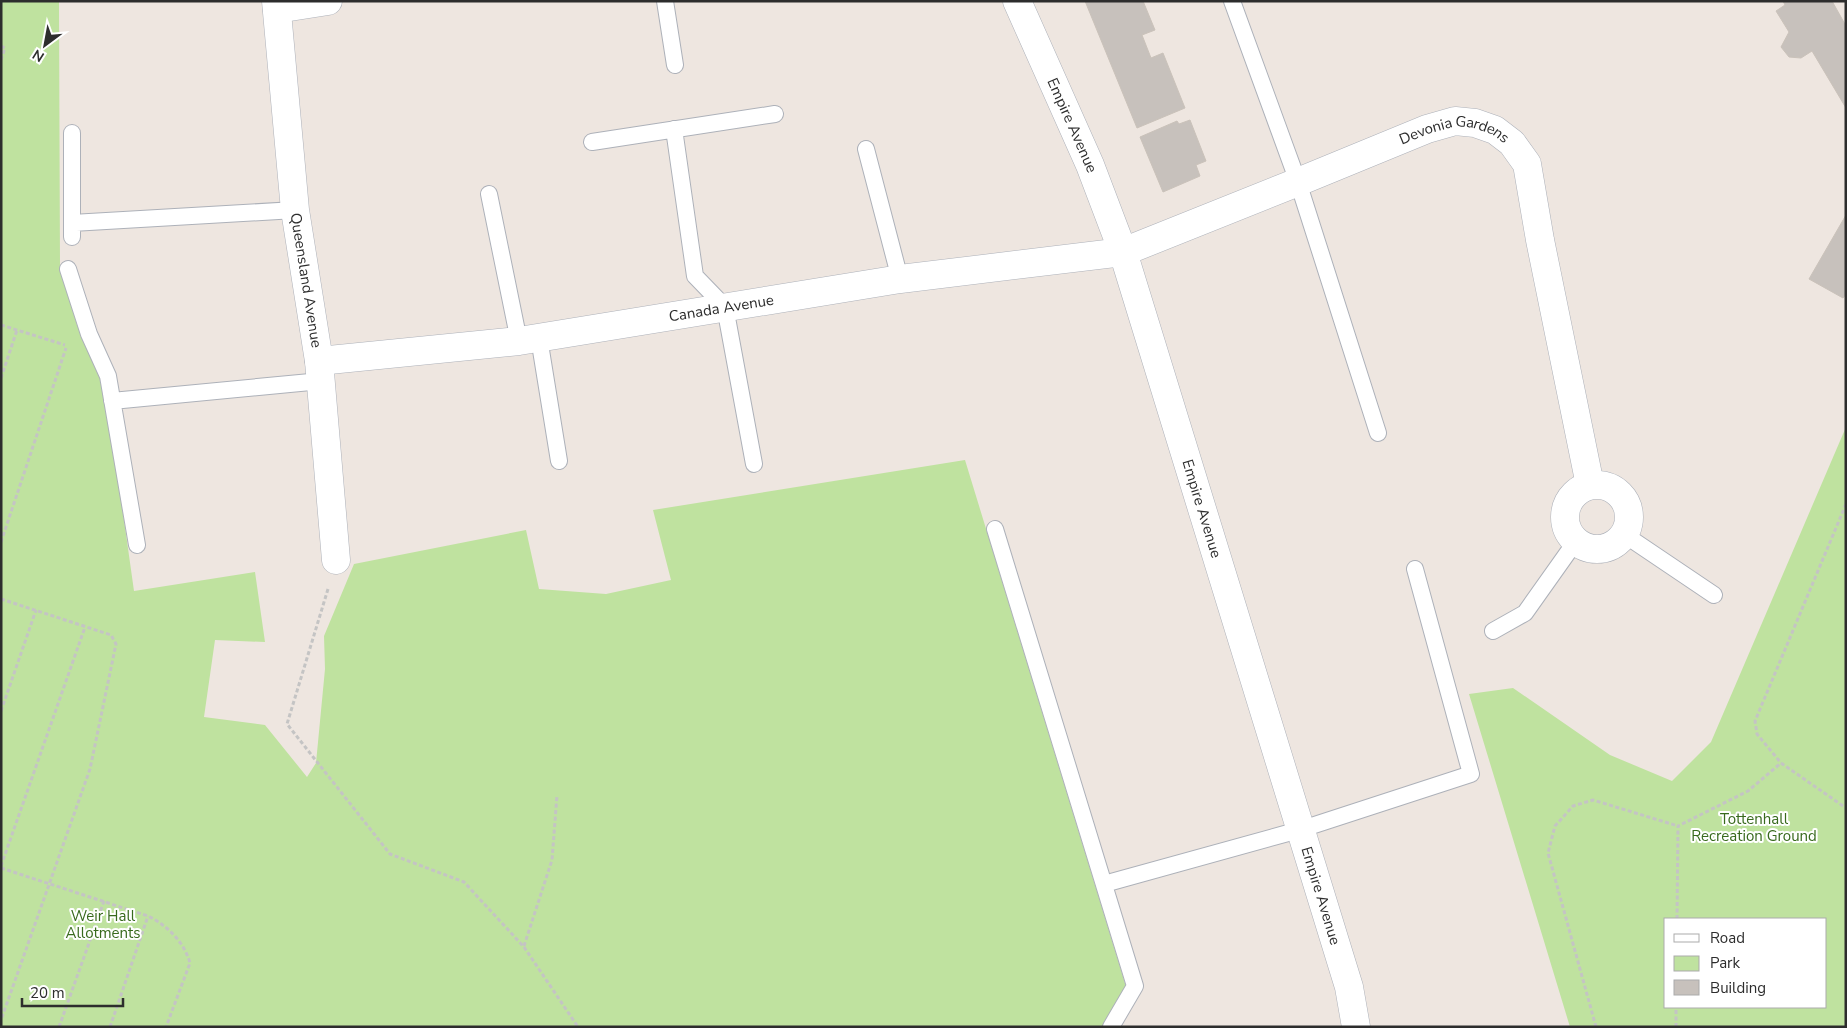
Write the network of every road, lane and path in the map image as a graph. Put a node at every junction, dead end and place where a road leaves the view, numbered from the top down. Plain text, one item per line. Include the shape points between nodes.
1 (328, 1) edge
2 (665, 1) edge
3 (1017, 1) edge
4 (1232, 1) edge
5 (276, 5) edge
6 (1, 46) edge
7 (1, 60) edge
8 (675, 66) dead end
9 (775, 114) dead end
10 (674, 129) junction
11 (72, 133) dead end
12 (592, 142) dead end
13 (866, 149) dead end
14 (1298, 182) junction
15 (489, 194) dead end
16 (295, 210) junction
17 (1122, 252) junction
18 (68, 269) dead end
19 (900, 279) junction
20 (725, 307) junction
21 (1, 325) edge
22 (18, 330) junction
23 (529, 339) junction
24 (67, 346) junction
25 (74, 348) dead end
26 (320, 371) junction
27 (1, 378) edge
28 (112, 401) junction
29 (1378, 433) dead end
30 (560, 461) dead end
31 (754, 464) dead end
32 (1590, 485) junction
33 (1846, 504) edge
34 (996, 529) dead end
35 (1625, 534) junction
36 (1576, 541) junction
37 (1, 542) edge
38 (138, 545) dead end
39 (336, 560) joint
40 (1415, 569) dead end
41 (1714, 595) dead end
42 (1, 599) edge
43 (36, 610) junction
44 (85, 627) junction
45 (1493, 631) dead end
46 (1, 711) edge
47 (1781, 763) junction
48 (556, 795) dead end
49 (1846, 808) edge
50 (1678, 826) junction
51 (1299, 830) junction
52 (1, 867) edge
53 (50, 884) junction
54 (1104, 884) junction
55 (104, 901) junction
56 (148, 916) junction
57 (1677, 918) edge
58 (524, 947) junction
59 (1676, 1008) edge
60 (1, 1020) edge
61 (60, 1026) edge
62 (110, 1027) edge
63 (166, 1027) edge
64 (578, 1027) edge
65 (1111, 1027) edge
66 (1356, 1027) edge
67 (1596, 1027) edge
68 (1676, 1027) edge

1 - 5 street
2 - 8 lane
3 - 17 street, Empire Avenue via 1090,164
4 - 14 lane
5 - 16 street, Queensland Avenue
6 - 7 path via 5,48
9 - 10 lane
10 - 12 lane
10 - 20 lane via 695,276
11 - 16 lane via 72,230
13 - 19 lane
14 - 17 street, Devonia Gardens
14 - 29 lane
14 - 32 street, Devonia Gardens via 1427,128 1455,121 1495,130 1512,143 1527,164
15 - 23 lane
16 - 26 street, Queensland Avenue
17 - 19 street, Canada Avenue
17 - 51 street, Empire Avenue
18 - 28 lane via 89,334 108,376
19 - 20 street, Canada Avenue
20 - 23 street, Canada Avenue
20 - 31 lane
21 - 22 path
22 - 24 path
22 - 27 path
23 - 26 street, Canada Avenue
23 - 30 lane
24 - 25 path
24 - 37 path
26 - 28 lane
26 - 39 street, Queensland Avenue
28 - 38 lane
32 - 35 street via 1604,485 1623,497 1630,518
32 - 36 street via 1571,497 1566,507 1565,522
33 - 47 path via 1755,721 1756,734
34 - 54 lane
35 - 36 street via 1607,548 1597,550
35 - 41 lane
36 - 45 lane via 1525,613
39 - 58 path via 287,724 390,854 464,882
40 - 51 lane via 1471,774
42 - 43 path
43 - 44 path
43 - 46 path
44 - 52 path
44 - 53 path via 111,635 116,644 90,770
47 - 49 path
47 - 50 path via 1748,792
48 - 58 path via 552,860
50 - 57 path
50 - 67 path via 1594,800 1573,806 1555,826 1548,853
51 - 54 lane
51 - 66 street, Empire Avenue via 1349,987
52 - 53 path
53 - 55 path
53 - 60 path
54 - 65 lane via 1135,986
55 - 56 path
55 - 61 path
56 - 62 path
56 - 63 path via 172,932 190,963
58 - 64 path
59 - 68 path

